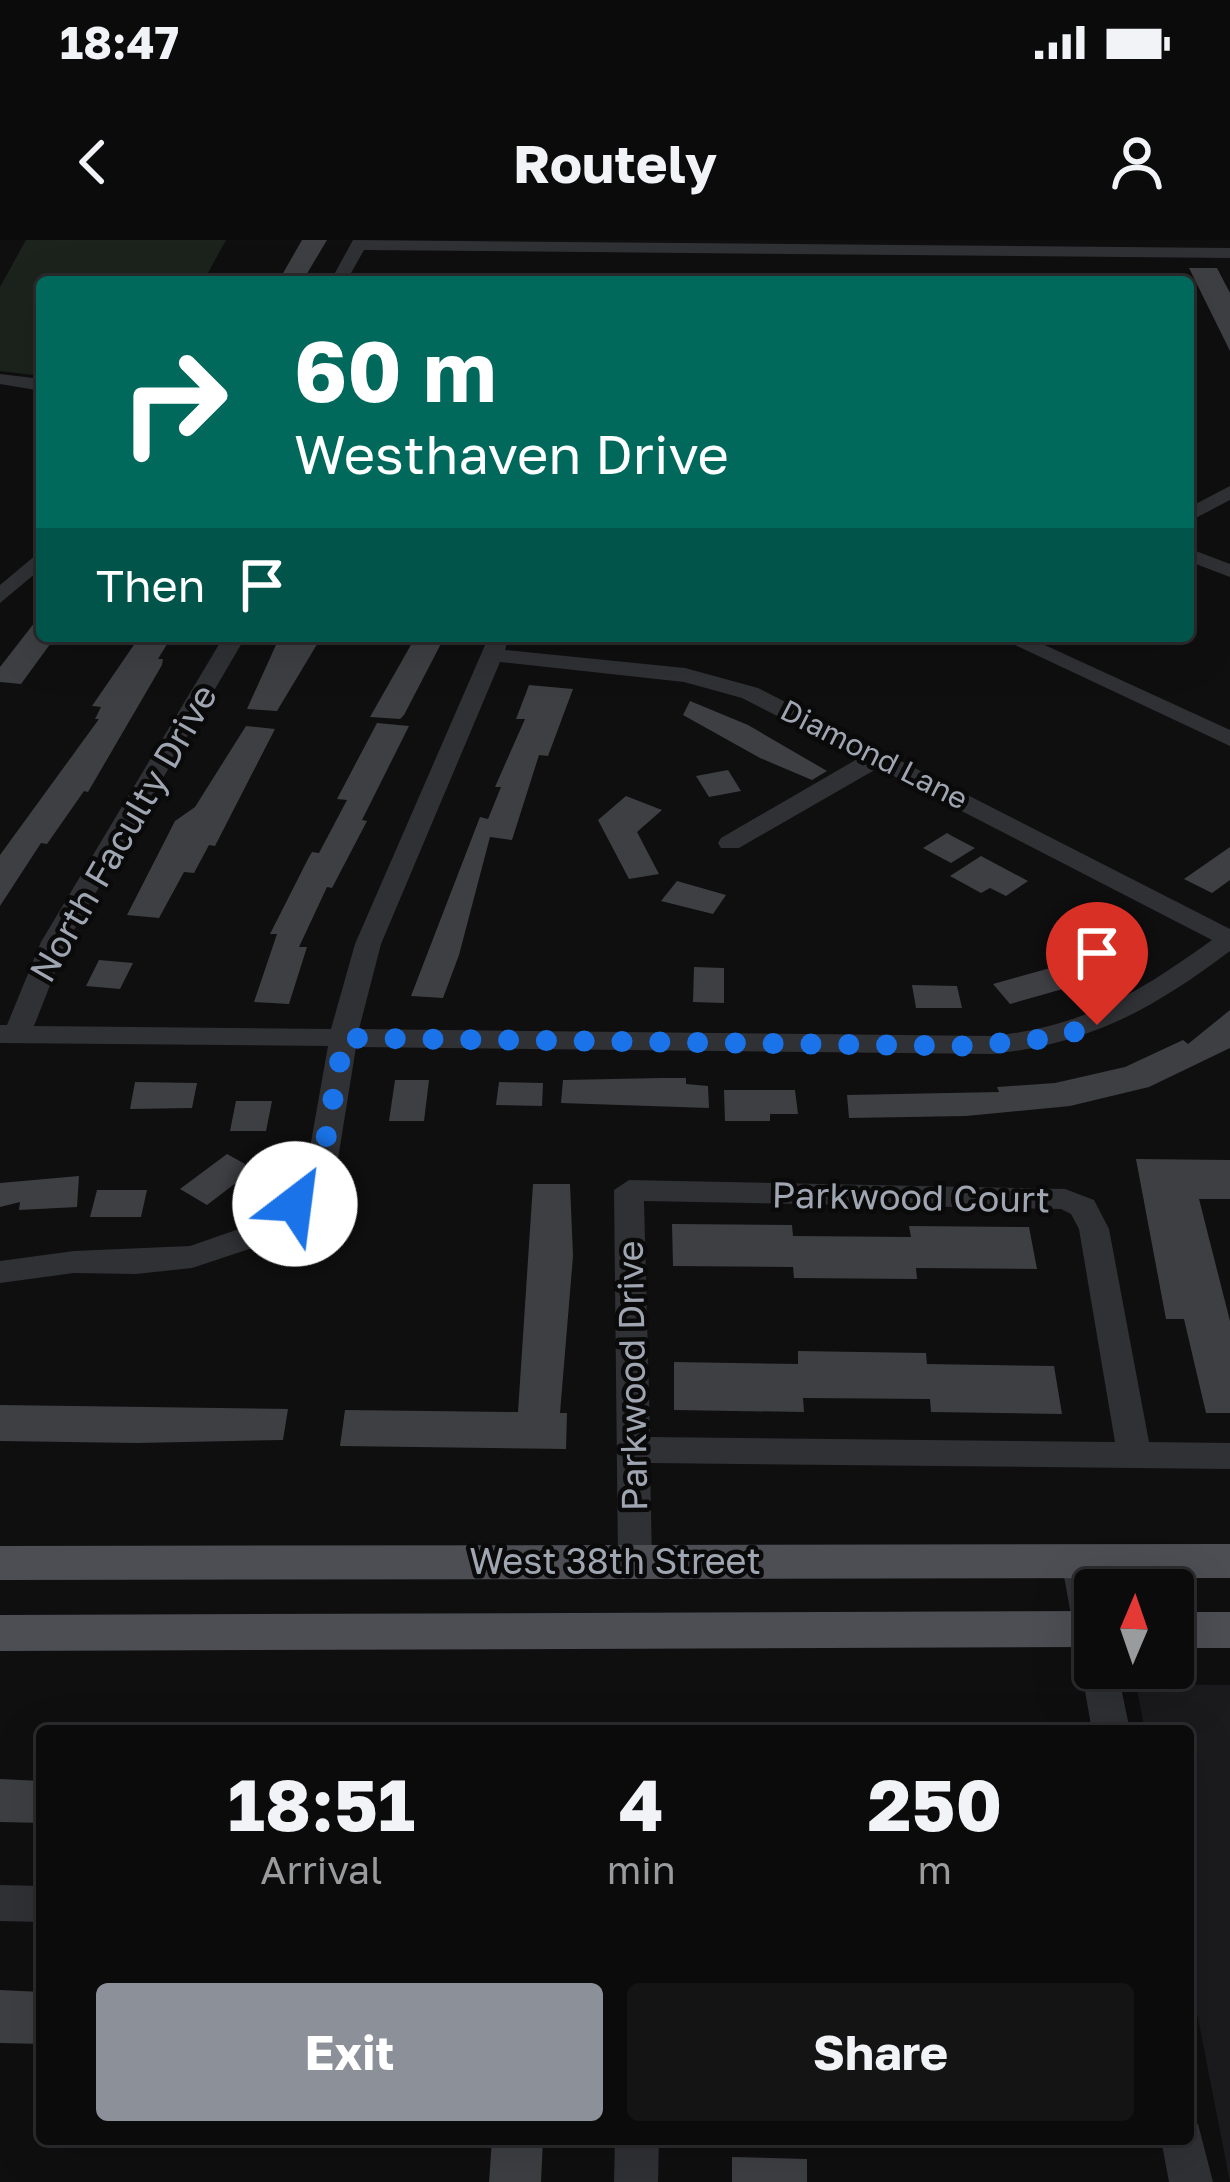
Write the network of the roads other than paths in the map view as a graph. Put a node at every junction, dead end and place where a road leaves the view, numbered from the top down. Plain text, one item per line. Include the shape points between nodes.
1 (360, 242) edge
2 (1050, 253) edge
3 (1230, 253) edge
4 (341, 276) edge
5 (0, 379) edge
6 (36, 384) edge
7 (1230, 492) edge
8 (1194, 513) edge
9 (1194, 556) edge
10 (36, 562) edge
11 (1230, 571) edge
12 (0, 597) edge
13 (232, 642) edge
14 (1020, 642) edge
15 (496, 646) edge
16 (1230, 739) edge
17 (879, 757) junction
18 (730, 843) dead end
19 (1230, 939) edge
20 (9, 1034) edge
21 (344, 1038) junction
22 (628, 1190) joint
23 (0, 1271) edge
24 (635, 1450) junction
25 (1134, 1454) junction
26 (1230, 1456) edge
27 (1078, 1560) junction
28 (635, 1561) junction
29 (1230, 1561) edge
30 (0, 1563) edge
31 (1080, 1569) edge
32 (1194, 1630) edge
33 (1230, 1630) edge
34 (0, 1633) edge
35 (1074, 1643) edge
36 (1103, 1689) edge
37 (1110, 1725) edge
38 (0, 1903) edge
39 (36, 1904) edge
40 (637, 2145) edge
41 (1184, 2145) edge
42 (636, 2182) edge
43 (1190, 2182) edge

1 - 2 street
1 - 4 street
2 - 3 street
5 - 6 street
7 - 8 street
9 - 11 street
10 - 12 street
13 - 20 street, North Faculty Drive via 53,942
14 - 16 street
15 - 17 street, Diamond Lane via 715,682
15 - 21 street via 368,944
17 - 18 street
17 - 19 street, Diamond Lane
19 - 21 street via 1117,1017 1018,1043
20 - 21 street
21 - 23 street via 320,1168 276,1221 192,1257
22 - 24 street, Parkwood Drive
22 - 25 street, Parkwood Court via 1065,1199 1083,1207 1094,1229
24 - 25 street
24 - 28 street, Parkwood Drive
25 - 26 street
27 - 28 main road, West 38th Street
27 - 29 main road, West 38th Street
27 - 31 street
28 - 30 main road, West 38th Street
32 - 33 main road
34 - 35 main road, West 38th Street
36 - 37 street
38 - 39 street
40 - 42 street
41 - 43 street

